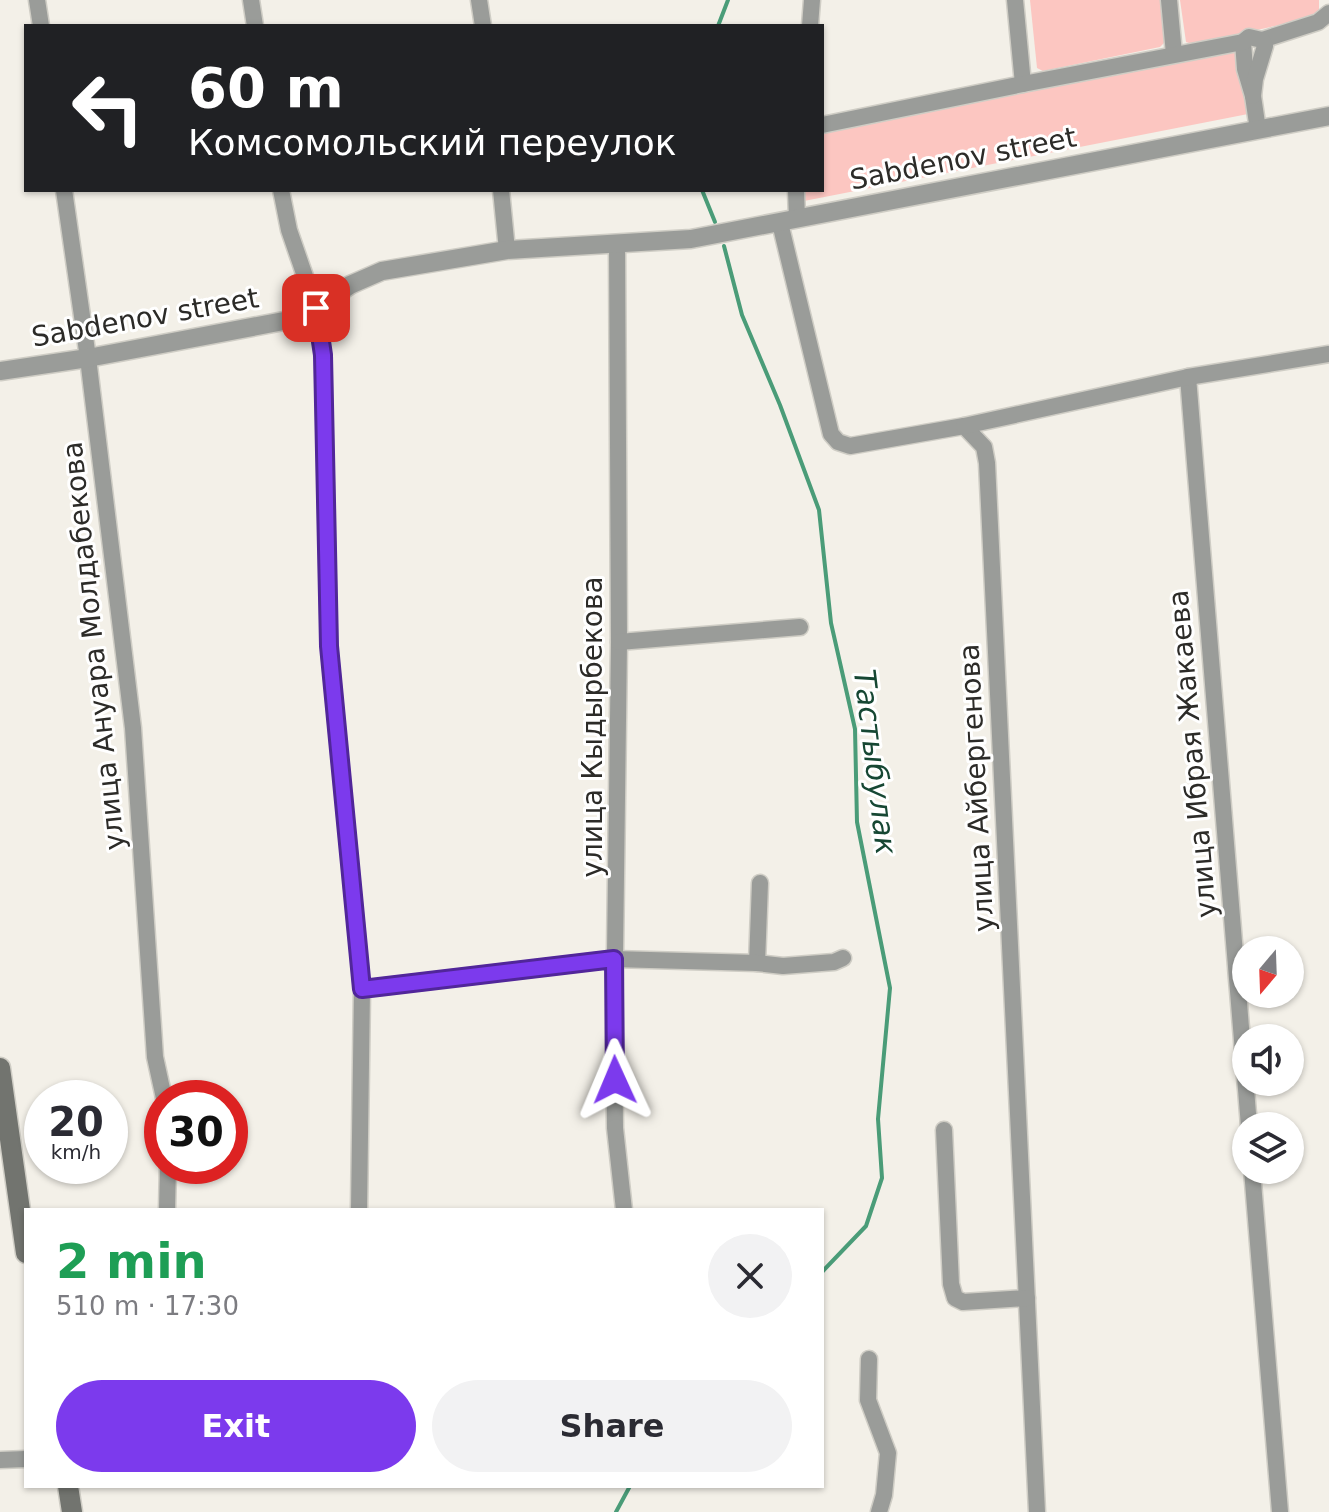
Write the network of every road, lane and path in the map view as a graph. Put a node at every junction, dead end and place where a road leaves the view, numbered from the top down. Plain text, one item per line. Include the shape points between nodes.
1 (37, 0) edge
2 (251, 0) edge
3 (479, 0) edge
4 (812, 0) edge
5 (1015, 0) edge
6 (1169, 0) edge
7 (1329, 13) edge
8 (41, 24) edge
9 (255, 24) edge
10 (483, 24) edge
11 (810, 24) edge
12 (1262, 40) junction
13 (1243, 42) junction
14 (1174, 54) junction
15 (1023, 84) junction
16 (1253, 96) junction
17 (1329, 116) edge
18 (824, 125) edge
19 (1258, 130) junction
20 (64, 192) edge
21 (281, 192) edge
22 (501, 192) edge
23 (796, 192) edge
24 (789, 221) junction
25 (617, 243) junction
26 (507, 250) junction
27 (316, 308) junction
28 (1329, 354) edge
29 (88, 358) junction
30 (0, 371) edge
31 (1188, 377) junction
32 (964, 426) junction
33 (800, 627) dead end
34 (619, 642) junction
35 (760, 883) dead end
36 (843, 958) dead end
37 (614, 959) junction
38 (757, 963) junction
39 (362, 989) junction
40 (0, 1068) edge
41 (160, 1080) edge
42 (1248, 1112) edge
43 (944, 1130) dead end
44 (168, 1184) edge
45 (1253, 1184) edge
46 (167, 1208) edge
47 (359, 1208) edge
48 (624, 1208) edge
49 (24, 1239) edge
50 (1027, 1298) junction
51 (869, 1359) dead end
52 (24, 1459) edge
53 (0, 1460) edge
54 (68, 1488) edge
55 (72, 1512) edge
56 (879, 1512) edge
57 (1037, 1512) edge
58 (1280, 1512) edge

1 - 8 street
2 - 9 street
3 - 10 street
4 - 11 street
5 - 15 street
6 - 14 street
7 - 12 street via 1318,22
12 - 13 street via 1249,37
12 - 16 street via 1264,53
13 - 14 street
13 - 16 street
14 - 15 street
15 - 18 street
16 - 19 street
17 - 19 street, Sabdenov street
19 - 24 street, Sabdenov street
20 - 29 street, улица Ануара Молдабекова
21 - 27 street
22 - 26 street
23 - 24 street
24 - 25 street, Sabdenov street via 691,239
24 - 32 street via 831,434 850,446
25 - 26 street, Sabdenov street
25 - 34 street, улица Кыдырбекова
26 - 27 street, Sabdenov street via 382,271
27 - 29 street, Sabdenov street via 289,320
27 - 39 street via 323,355 329,646
28 - 31 street
29 - 30 street, Sabdenov street
29 - 41 street, улица Ануара Молдабекова via 133,728
31 - 32 street
31 - 42 street, улица Ибрая Жакаева
32 - 50 street, улица Айбергенова via 984,447 987,463
33 - 34 street
34 - 37 street, улица Кыдырбекова
35 - 38 street
36 - 38 street via 783,966
37 - 38 street
37 - 39 street
37 - 48 street, улица Кыдырбекова via 615,1128
39 - 47 street
40 - 49 main road
43 - 50 street via 955,1298
44 - 46 street
45 - 58 street
50 - 57 street, улица Айбергенова
51 - 56 street via 868,1400 888,1453
52 - 53 street
54 - 55 main road

